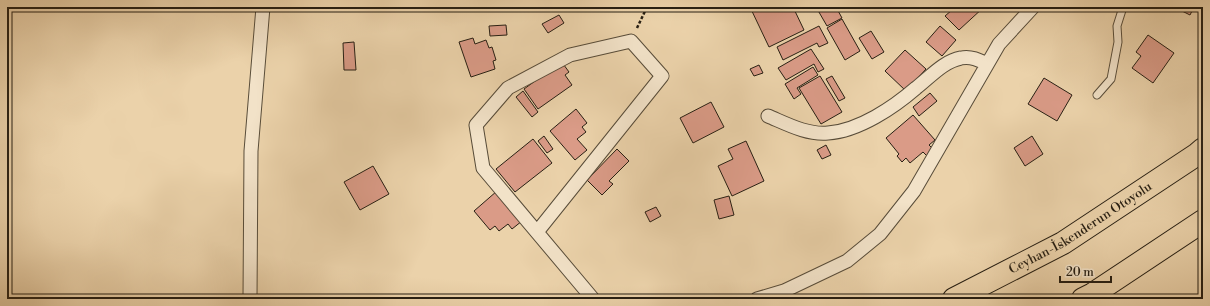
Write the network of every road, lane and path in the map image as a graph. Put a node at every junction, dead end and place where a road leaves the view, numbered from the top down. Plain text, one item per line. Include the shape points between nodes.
1 (263, 7) edge
2 (647, 7) edge
3 (1033, 7) edge
4 (1123, 7) edge
5 (631, 41) junction
6 (987, 64) junction
7 (1097, 95) dead end
8 (768, 116) dead end
9 (1203, 149) edge
10 (1203, 221) edge
11 (537, 232) junction
12 (250, 299) edge
13 (593, 299) edge
14 (757, 299) edge
15 (954, 299) edge
16 (1084, 299) edge

1 - 12 street via 251,151
2 - 5 path
3 - 6 street via 999,44
4 - 7 lane via 1117,26 1118,42 1111,79
5 - 11 street via 662,76
5 - 11 street via 570,55 508,88 476,125 483,168
6 - 8 street via 970,57 953,60 888,108 847,130 827,134 816,133
6 - 14 street via 914,191 880,234 847,261 784,291
9 - 15 highway, Ceyhan-İskenderun Otoyolu via 1063,243
10 - 16 highway
11 - 13 street

